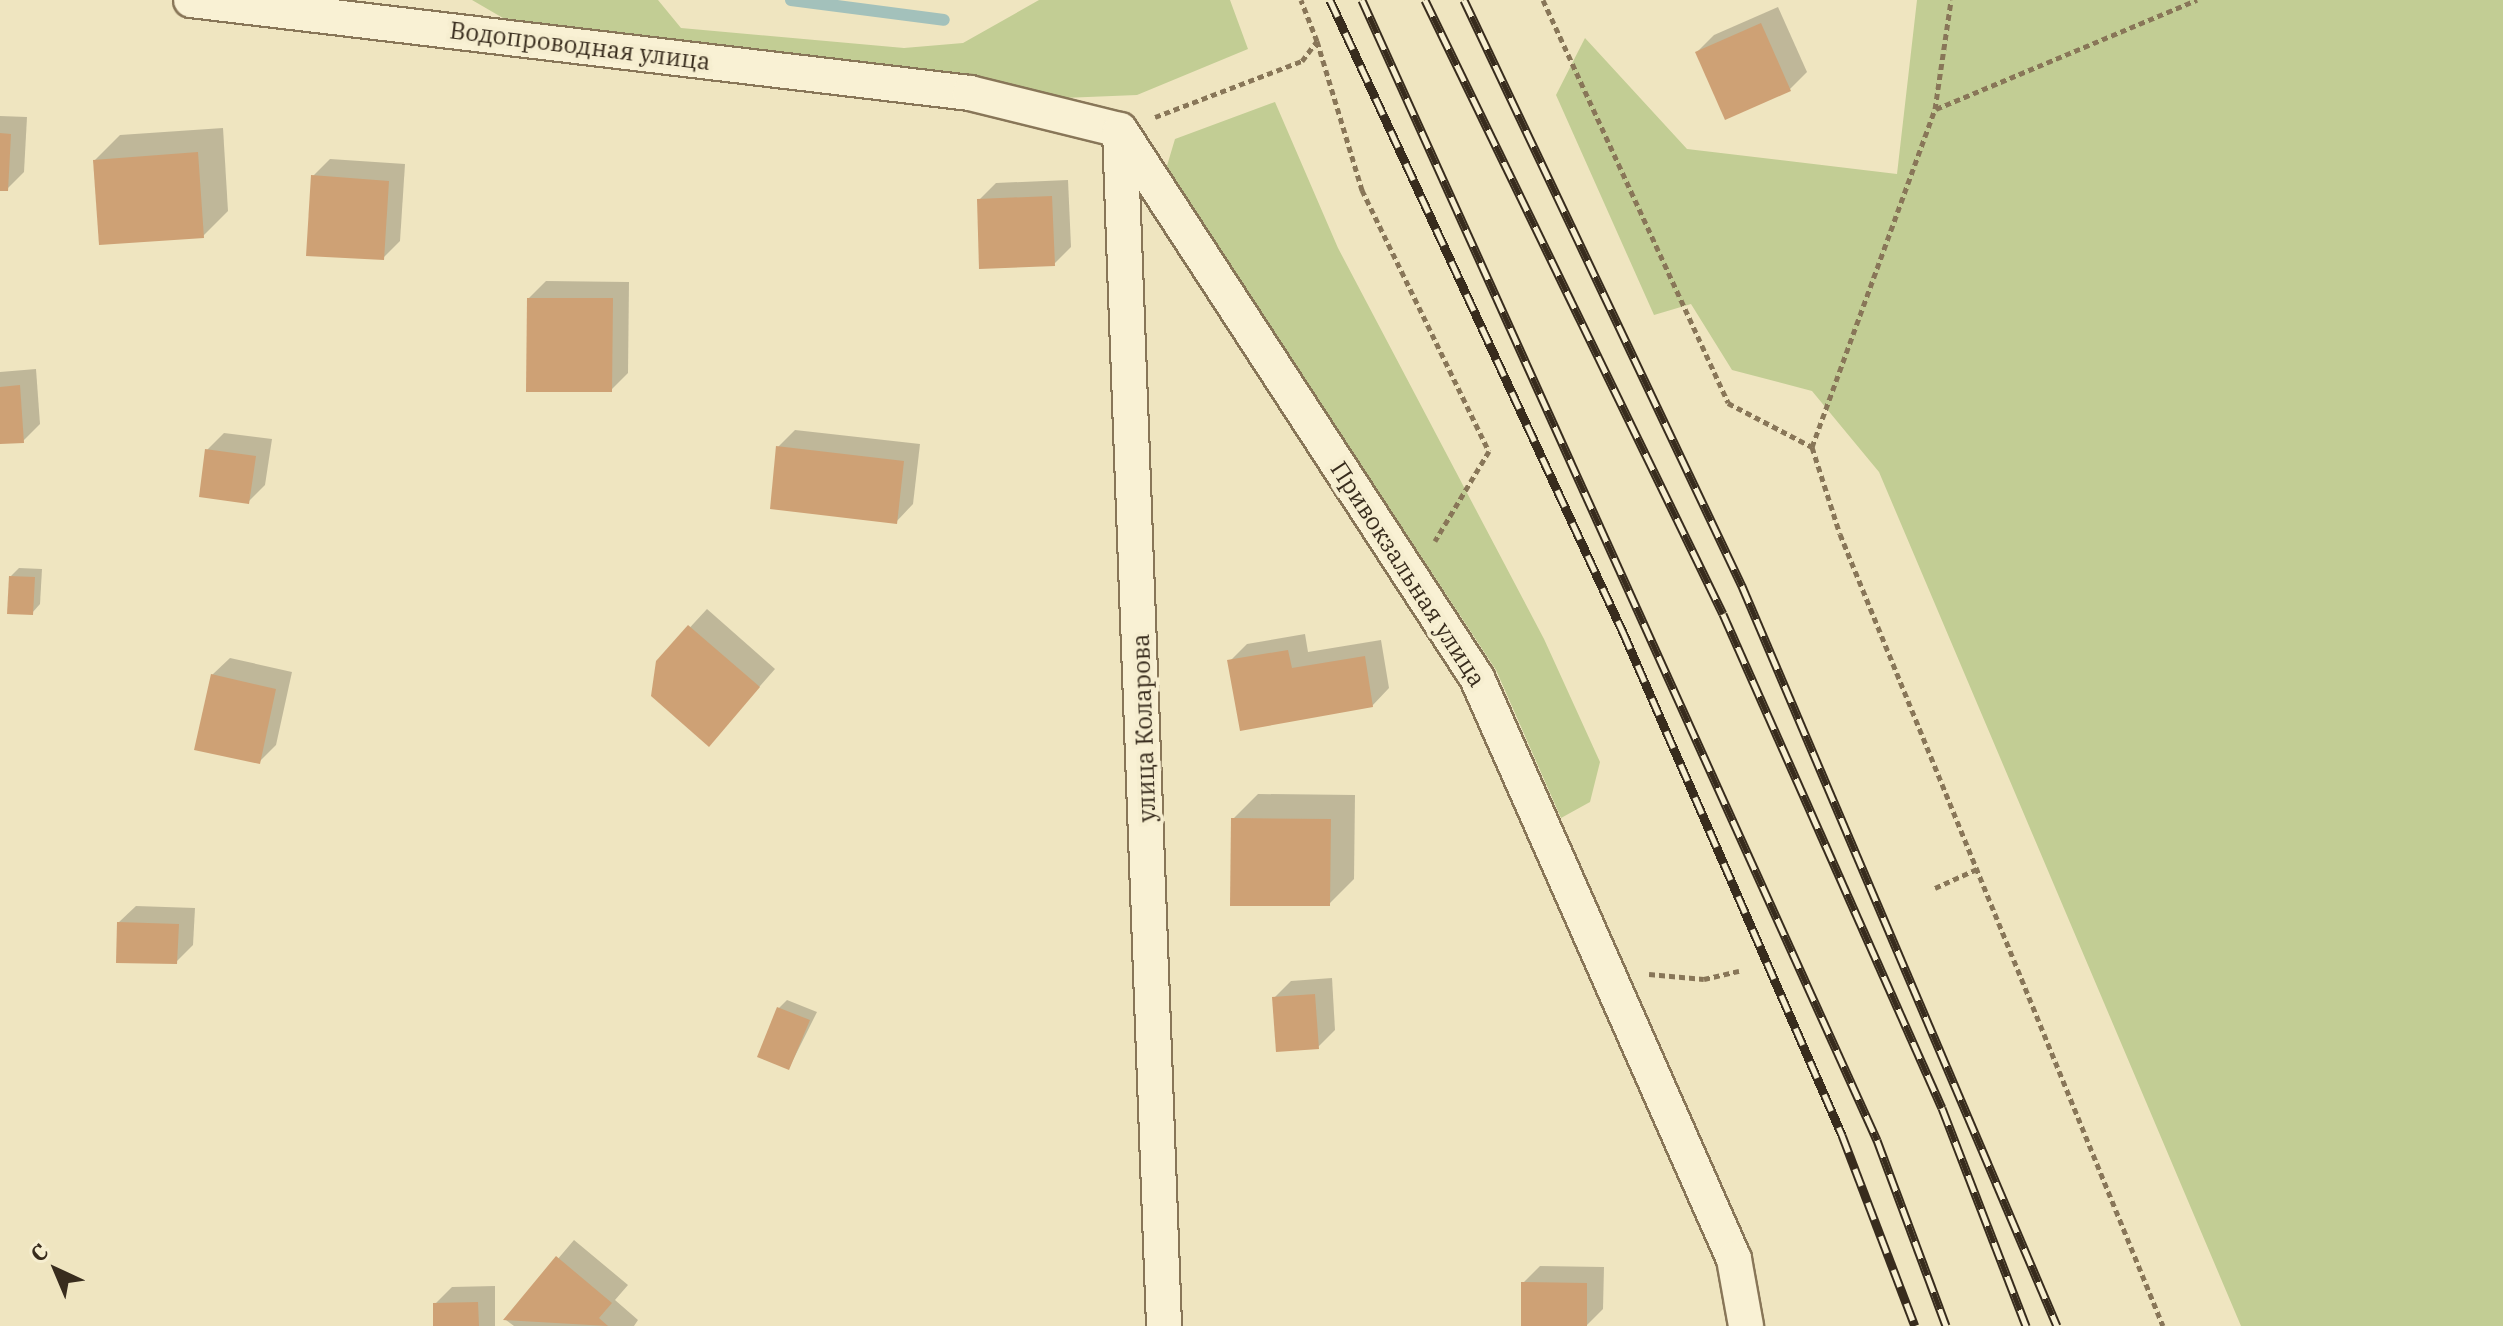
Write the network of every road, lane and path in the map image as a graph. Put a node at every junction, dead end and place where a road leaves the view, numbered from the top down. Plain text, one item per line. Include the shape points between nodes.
1 (191, 0) edge
2 (1301, 0) edge
3 (1543, 0) edge
4 (1951, 0) edge
5 (2197, 0) edge
6 (1317, 41) junction
7 (1935, 109) junction
8 (1120, 130) junction
9 (1812, 447) junction
10 (1408, 573) junction
11 (1977, 869) junction
12 (1935, 888) dead end
13 (1607, 971) junction
14 (1739, 971) dead end
15 (1164, 1326) edge
16 (1746, 1326) edge
17 (2163, 1326) edge

1 - 8 street, Водопроводная улица via 970,93
2 - 6 path
3 - 9 path via 1728,403 1795,432
4 - 7 path
5 - 7 path
6 - 8 path via 1302,61
6 - 10 path via 1362,190 1489,451
7 - 9 path
8 - 10 street, Привокзальная улица
8 - 15 street, улица Коларова
9 - 11 path via 1840,534
10 - 13 street, Привокзальная улица via 1477,678
11 - 12 path
11 - 17 path
13 - 14 path via 1704,979
13 - 16 street, Привокзальная улица via 1734,1259

